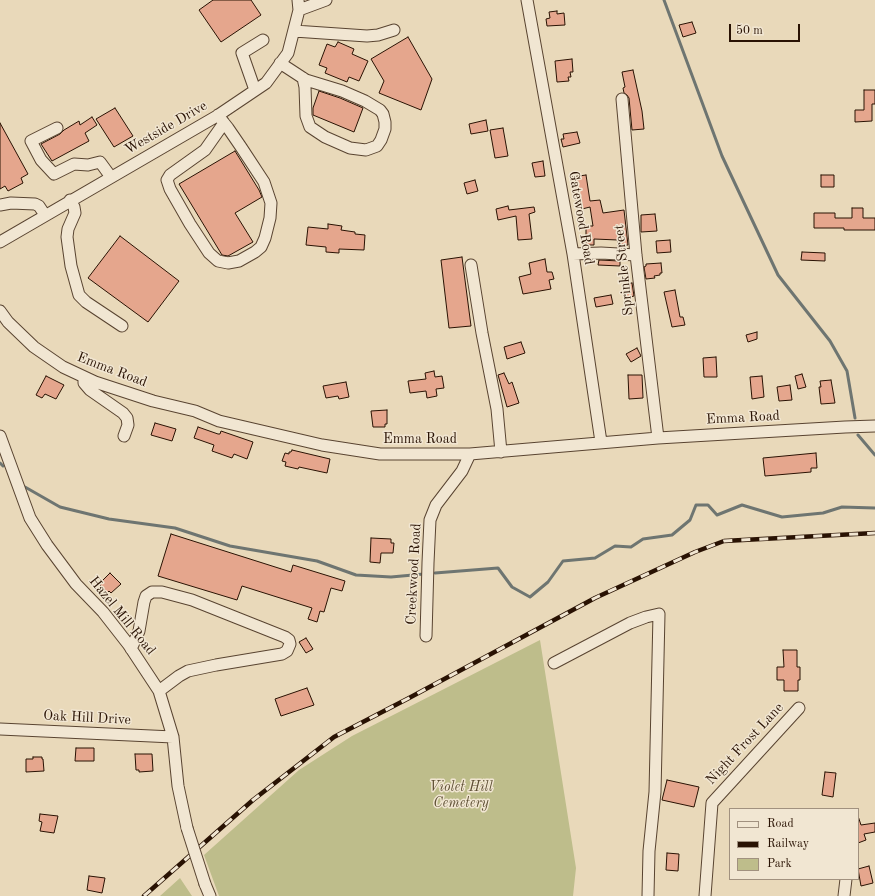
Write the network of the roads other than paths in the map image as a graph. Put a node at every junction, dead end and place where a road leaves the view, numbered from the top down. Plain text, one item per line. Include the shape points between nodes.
1 (326, 0) edge
2 (527, 0) edge
3 (298, 5) edge
4 (394, 30) dead end
5 (294, 31) junction
6 (263, 40) dead end
7 (280, 63) junction
8 (303, 78) junction
9 (255, 90) junction
10 (622, 99) dead end
11 (221, 119) junction
12 (57, 128) dead end
13 (111, 177) junction
14 (70, 200) junction
15 (0, 205) edge
16 (45, 215) junction
17 (0, 242) edge
18 (573, 254) junction
19 (636, 255) junction
20 (471, 265) dead end
21 (0, 311) edge
22 (122, 326) dead end
23 (84, 377) junction
24 (875, 426) edge
25 (0, 436) edge
26 (124, 436) dead end
27 (658, 438) junction
28 (601, 442) junction
29 (501, 452) junction
30 (470, 454) junction
31 (426, 636) dead end
32 (131, 649) junction
33 (554, 663) dead end
34 (159, 691) junction
35 (799, 708) dead end
36 (0, 729) edge
37 (173, 737) junction
38 (846, 880) edge
39 (210, 896) edge
40 (648, 896) edge
41 (705, 896) edge
42 (844, 896) edge

1 - 3 street
2 - 18 street, Gatewood Road
3 - 5 street, Westside Drive
4 - 5 street via 367,36
5 - 7 street, Westside Drive via 288,53
6 - 9 street via 242,53
7 - 8 street
7 - 9 street, Westside Drive via 266,83
8 - 8 street via 359,98 380,110 385,129 377,146 366,150 350,148 310,127 306,116
9 - 11 street, Westside Drive
10 - 19 street, Sprinkle Street
11 - 11 street via 205,150 170,175 167,180 190,224 209,253 218,261 228,263 244,258 261,247 266,238 271,203 264,182
11 - 13 street, Westside Drive
12 - 13 street via 32,141 41,160 54,174 74,164 88,165 100,162
13 - 14 street, Westside Drive
14 - 16 street, Westside Drive
14 - 22 street via 75,213 67,237 79,295
15 - 16 street via 36,204
16 - 17 street, Westside Drive
18 - 19 street
18 - 28 street, Gatewood Road
19 - 27 street, Sprinkle Street
20 - 29 street via 497,409
21 - 23 street, Emma Road via 34,347 63,367
23 - 26 street via 84,382 90,390 127,418 128,425
23 - 30 street, Emma Road via 219,420 322,445 380,454
24 - 27 street, Emma Road
25 - 32 street, Hazel Mill Road via 30,518 76,584 103,612
27 - 28 street, Emma Road
28 - 29 street, Emma Road
29 - 30 street, Emma Road
30 - 31 street, Creekwood Road via 462,471 436,505 430,520
32 - 34 street, Hazel Mill Road
32 - 34 street via 139,631 146,596 152,592 192,600 289,640 287,651 282,654 188,671
33 - 40 street via 630,623 658,614 655,792
34 - 37 street, Hazel Mill Road
35 - 41 street, Night Frost Lane via 712,803
36 - 37 street, Oak Hill Drive
37 - 39 street, Hazel Mill Road, bridge via 178,786 187,828
38 - 42 street

